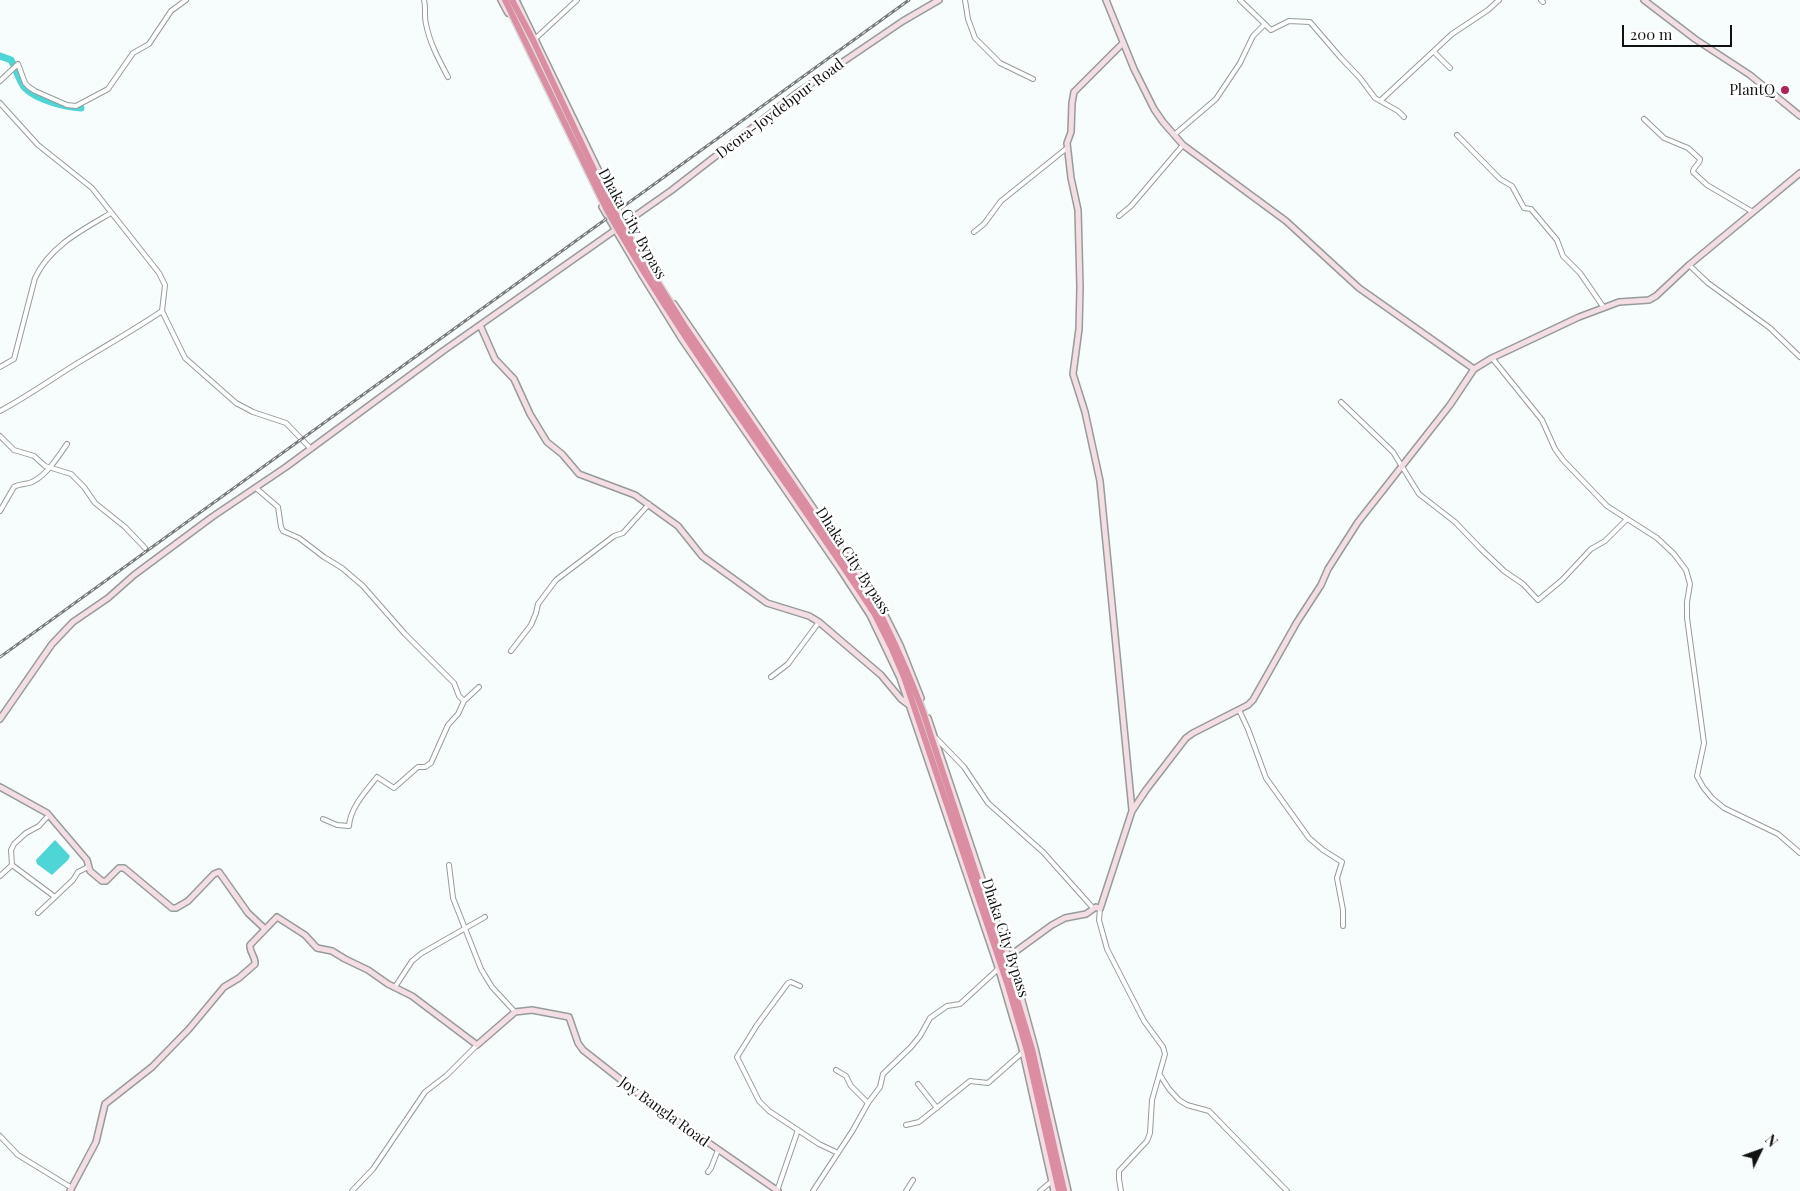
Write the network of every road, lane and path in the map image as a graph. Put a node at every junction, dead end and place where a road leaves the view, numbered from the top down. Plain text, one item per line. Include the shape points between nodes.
1 (186, 0) edge
2 (424, 0) edge
3 (503, 0) edge
4 (512, 0) edge
5 (516, 0) edge
6 (577, 0) edge
7 (939, 0) edge
8 (965, 0) edge
9 (1106, 0) edge
10 (1240, 0) edge
11 (1499, 0) edge
12 (1644, 0) edge
13 (1264, 25) junction
14 (536, 38) junction
15 (1123, 43) junction
16 (1434, 52) junction
17 (1450, 68) dead end
18 (448, 77) dead end
19 (1033, 79) dead end
20 (0, 81) edge
21 (1380, 101) junction
22 (0, 103) edge
23 (1800, 116) edge
24 (1404, 118) dead end
25 (1644, 119) dead end
26 (1174, 136) junction
27 (1457, 136) dead end
28 (1183, 145) junction
29 (1067, 148) junction
30 (1800, 173) edge
31 (609, 207) junction
32 (1753, 212) junction
33 (112, 213) junction
34 (1119, 216) dead end
35 (620, 228) junction
36 (974, 232) dead end
37 (1689, 265) junction
38 (1604, 308) junction
39 (162, 311) junction
40 (480, 325) junction
41 (1800, 357) edge
42 (1492, 358) junction
43 (0, 367) edge
44 (1474, 369) junction
45 (1341, 402) dead end
46 (0, 411) edge
47 (0, 436) edge
48 (66, 444) dead end
49 (311, 449) junction
50 (50, 467) junction
51 (1401, 467) junction
52 (256, 488) junction
53 (649, 504) junction
54 (0, 511) edge
55 (1627, 519) junction
56 (145, 548) dead end
57 (819, 622) junction
58 (511, 651) dead end
59 (771, 677) dead end
60 (479, 687) dead end
61 (464, 701) junction
62 (909, 704) junction
63 (1238, 710) junction
64 (0, 719) edge
65 (935, 737) junction
66 (0, 787) edge
67 (1132, 811) junction
68 (49, 815) junction
69 (322, 820) dead end
70 (1800, 853) edge
71 (12, 865) junction
72 (449, 865) dead end
73 (88, 867) junction
74 (0, 876) edge
75 (55, 897) junction
76 (1093, 908) junction
77 (1100, 909) junction
78 (38, 914) dead end
79 (485, 917) dead end
80 (1343, 926) dead end
81 (265, 929) junction
82 (466, 929) junction
83 (1008, 957) junction
84 (998, 967) junction
85 (800, 986) dead end
86 (395, 987) junction
87 (515, 1012) junction
88 (477, 1044) junction
89 (1023, 1052) junction
90 (836, 1070) dead end
91 (1160, 1075) junction
92 (918, 1084) dead end
93 (868, 1103) junction
94 (937, 1108) junction
95 (906, 1125) dead end
96 (798, 1130) junction
97 (0, 1136) edge
98 (718, 1150) junction
99 (838, 1153) junction
100 (708, 1172) dead end
101 (913, 1180) dead end
102 (1052, 1182) junction
103 (71, 1189) edge
104 (352, 1191) edge
105 (778, 1191) edge
106 (813, 1191) edge
107 (906, 1191) edge
108 (1040, 1191) edge
109 (1054, 1191) edge
110 (1059, 1191) edge
111 (1066, 1191) edge
112 (1121, 1191) edge
113 (1287, 1191) edge

1 - 20 street via 171,11 149,44 133,53 108,89 76,106 47,97 29,87 18,64
2 - 18 street via 426,28
3 - 31 highway, Dhaka City Bypass
3 - 35 street
4 - 31 highway, Dhaka City Bypass
5 - 14 street
6 - 14 street
7 - 35 street, Deora-Joydebpur Road via 796,93
8 - 19 street via 975,38 1000,63
9 - 15 street
10 - 13 street
11 - 16 street via 1452,34
12 - 23 street via 1750,75
13 - 21 street via 1271,30 1289,22 1309,21
13 - 26 street via 1253,36 1216,99
14 - 35 street
15 - 26 street via 1154,109
15 - 29 street via 1074,92
16 - 17 street
16 - 21 street
21 - 24 street
22 - 33 street via 38,145 92,188
25 - 32 street via 1664,138 1688,148 1700,159 1693,172 1707,185
26 - 28 street
27 - 38 street via 1500,179 1512,186 1524,208 1531,209 1558,240 1563,256 1580,273
28 - 34 street
28 - 44 street via 1286,221 1359,288
29 - 36 street via 1001,201
29 - 67 street via 1078,210 1079,328 1073,374 1100,481
30 - 32 street
31 - 35 highway, Dhaka City Bypass, bridge
32 - 37 street
33 - 39 street via 162,278
33 - 43 street via 75,233 53,252 38,271 14,359
35 - 40 street, Deora-Joydebpur Road
35 - 62 street via 681,338 870,616
35 - 65 street via 881,606 913,676
35 - 110 highway, Dhaka City Bypass via 675,320 874,613 892,649 914,704 1008,986 1027,1051
35 - 111 highway, Dhaka City Bypass via 878,609 896,645 923,712 1011,979 1032,1049
37 - 38 street via 1649,300 1619,302
37 - 41 street via 1708,283 1770,328
38 - 42 street
39 - 46 street
39 - 49 street via 182,354 194,367 236,403 286,423
40 - 49 street, Deora-Joydebpur Road
40 - 53 street via 495,359 514,379 548,444 582,476 619,488
42 - 44 street
42 - 55 street via 1542,420 1563,460 1607,506
44 - 51 street
45 - 51 street via 1387,444
47 - 50 street via 14,450 34,456
48 - 50 street
49 - 52 street, Deora-Joydebpur Road
50 - 54 street via 33,482 14,487
50 - 56 street via 71,474 94,503 125,527
51 - 55 street via 1419,494 1455,522 1538,600 1562,580 1591,548 1605,541
51 - 63 street via 1358,522 1328,569 1253,700
52 - 61 street via 278,507 283,531 299,538 363,586 454,683 458,696
52 - 64 street, Deora-Joydebpur Road via 154,559 64,631 44,653
53 - 57 street via 678,526 702,556 767,603
53 - 58 street via 623,533 614,536 556,580 538,604 531,625
55 - 70 street via 1662,543 1686,570 1690,584 1688,618 1704,743 1697,776 1712,798 1724,808 1778,834
57 - 59 street via 788,664
57 - 62 street via 881,675
60 - 61 street
61 - 69 street via 448,725 432,763 418,767 394,788 377,777 358,803 348,826
62 - 84 street
63 - 67 street via 1186,738
63 - 80 street via 1266,778 1310,838 1342,862 1337,878
65 - 76 street via 964,767 988,803 1043,852
65 - 83 street
66 - 68 street
67 - 77 street
68 - 71 street via 14,844
68 - 73 street via 87,860
71 - 74 street
71 - 75 street
72 - 82 street via 453,898
73 - 75 street via 78,872
73 - 81 street via 104,882 120,868 126,869 174,908 188,901 219,872 248,913
75 - 78 street
76 - 77 street
76 - 83 street via 1086,914 1065,918 1052,925
77 - 91 street via 1099,920 1107,949 1144,1021 1164,1051
79 - 82 street
81 - 86 street via 278,918 305,935 317,948 332,950
81 - 103 street via 249,947 255,964 222,989 152,1067 105,1104 96,1142
82 - 86 street via 422,953
82 - 87 street via 492,987
83 - 111 street via 1036,1048
84 - 89 street
84 - 93 street via 960,1004 947,1006 930,1018 920,1036 883,1074 880,1087
85 - 96 street via 788,983 736,1057 759,1101
86 - 88 street
87 - 88 street
87 - 98 street, Joy Bangla Road via 532,1010 569,1017 583,1050 638,1094
88 - 104 street via 425,1092 373,1169
89 - 94 street via 988,1083 971,1081
89 - 102 street
90 - 93 street via 846,1076
91 - 112 street via 1152,1100 1147,1142 1119,1171
91 - 113 street via 1187,1106 1209,1111
92 - 94 street
93 - 99 street
94 - 95 street via 919,1122
96 - 99 street
96 - 105 street
97 - 103 street via 18,1155
98 - 100 street
98 - 105 street, Joy Bangla Road
99 - 106 street
101 - 107 street
102 - 108 street
102 - 109 street

